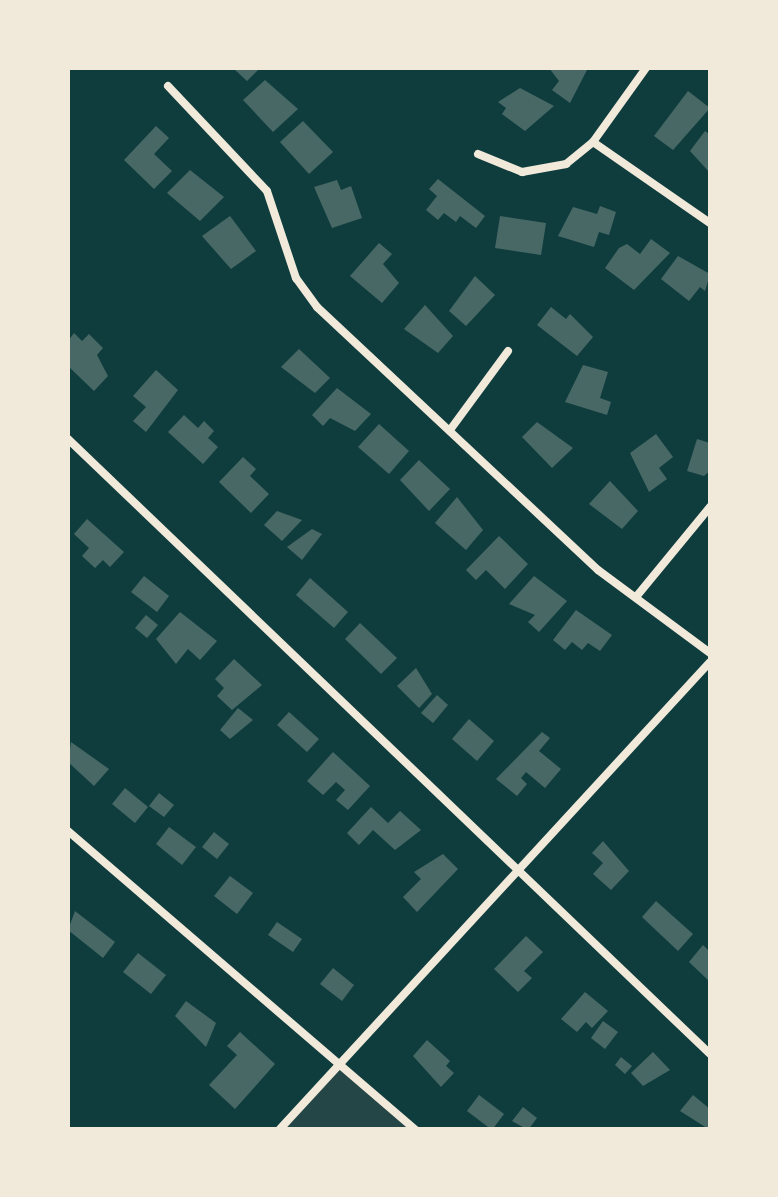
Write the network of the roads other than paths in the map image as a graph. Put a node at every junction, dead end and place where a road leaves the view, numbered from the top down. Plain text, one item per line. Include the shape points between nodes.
1 (646, 68) edge
2 (168, 86) dead end
3 (593, 142) junction
4 (478, 154) dead end
5 (710, 223) edge
6 (508, 352) dead end
7 (450, 430) junction
8 (68, 439) edge
9 (710, 507) edge
10 (636, 596) junction
11 (710, 653) edge
12 (710, 662) edge
13 (68, 831) edge
14 (518, 870) junction
15 (710, 1054) edge
16 (340, 1064) junction
17 (279, 1130) edge
18 (416, 1130) edge

1 - 3 street
2 - 7 street via 266,191 310,300
3 - 4 street via 546,172 522,172
3 - 5 street
6 - 7 street
7 - 10 street
8 - 14 street
9 - 10 street
10 - 11 street
12 - 14 street
13 - 16 street
14 - 15 street
14 - 16 street
16 - 17 street
16 - 18 street

